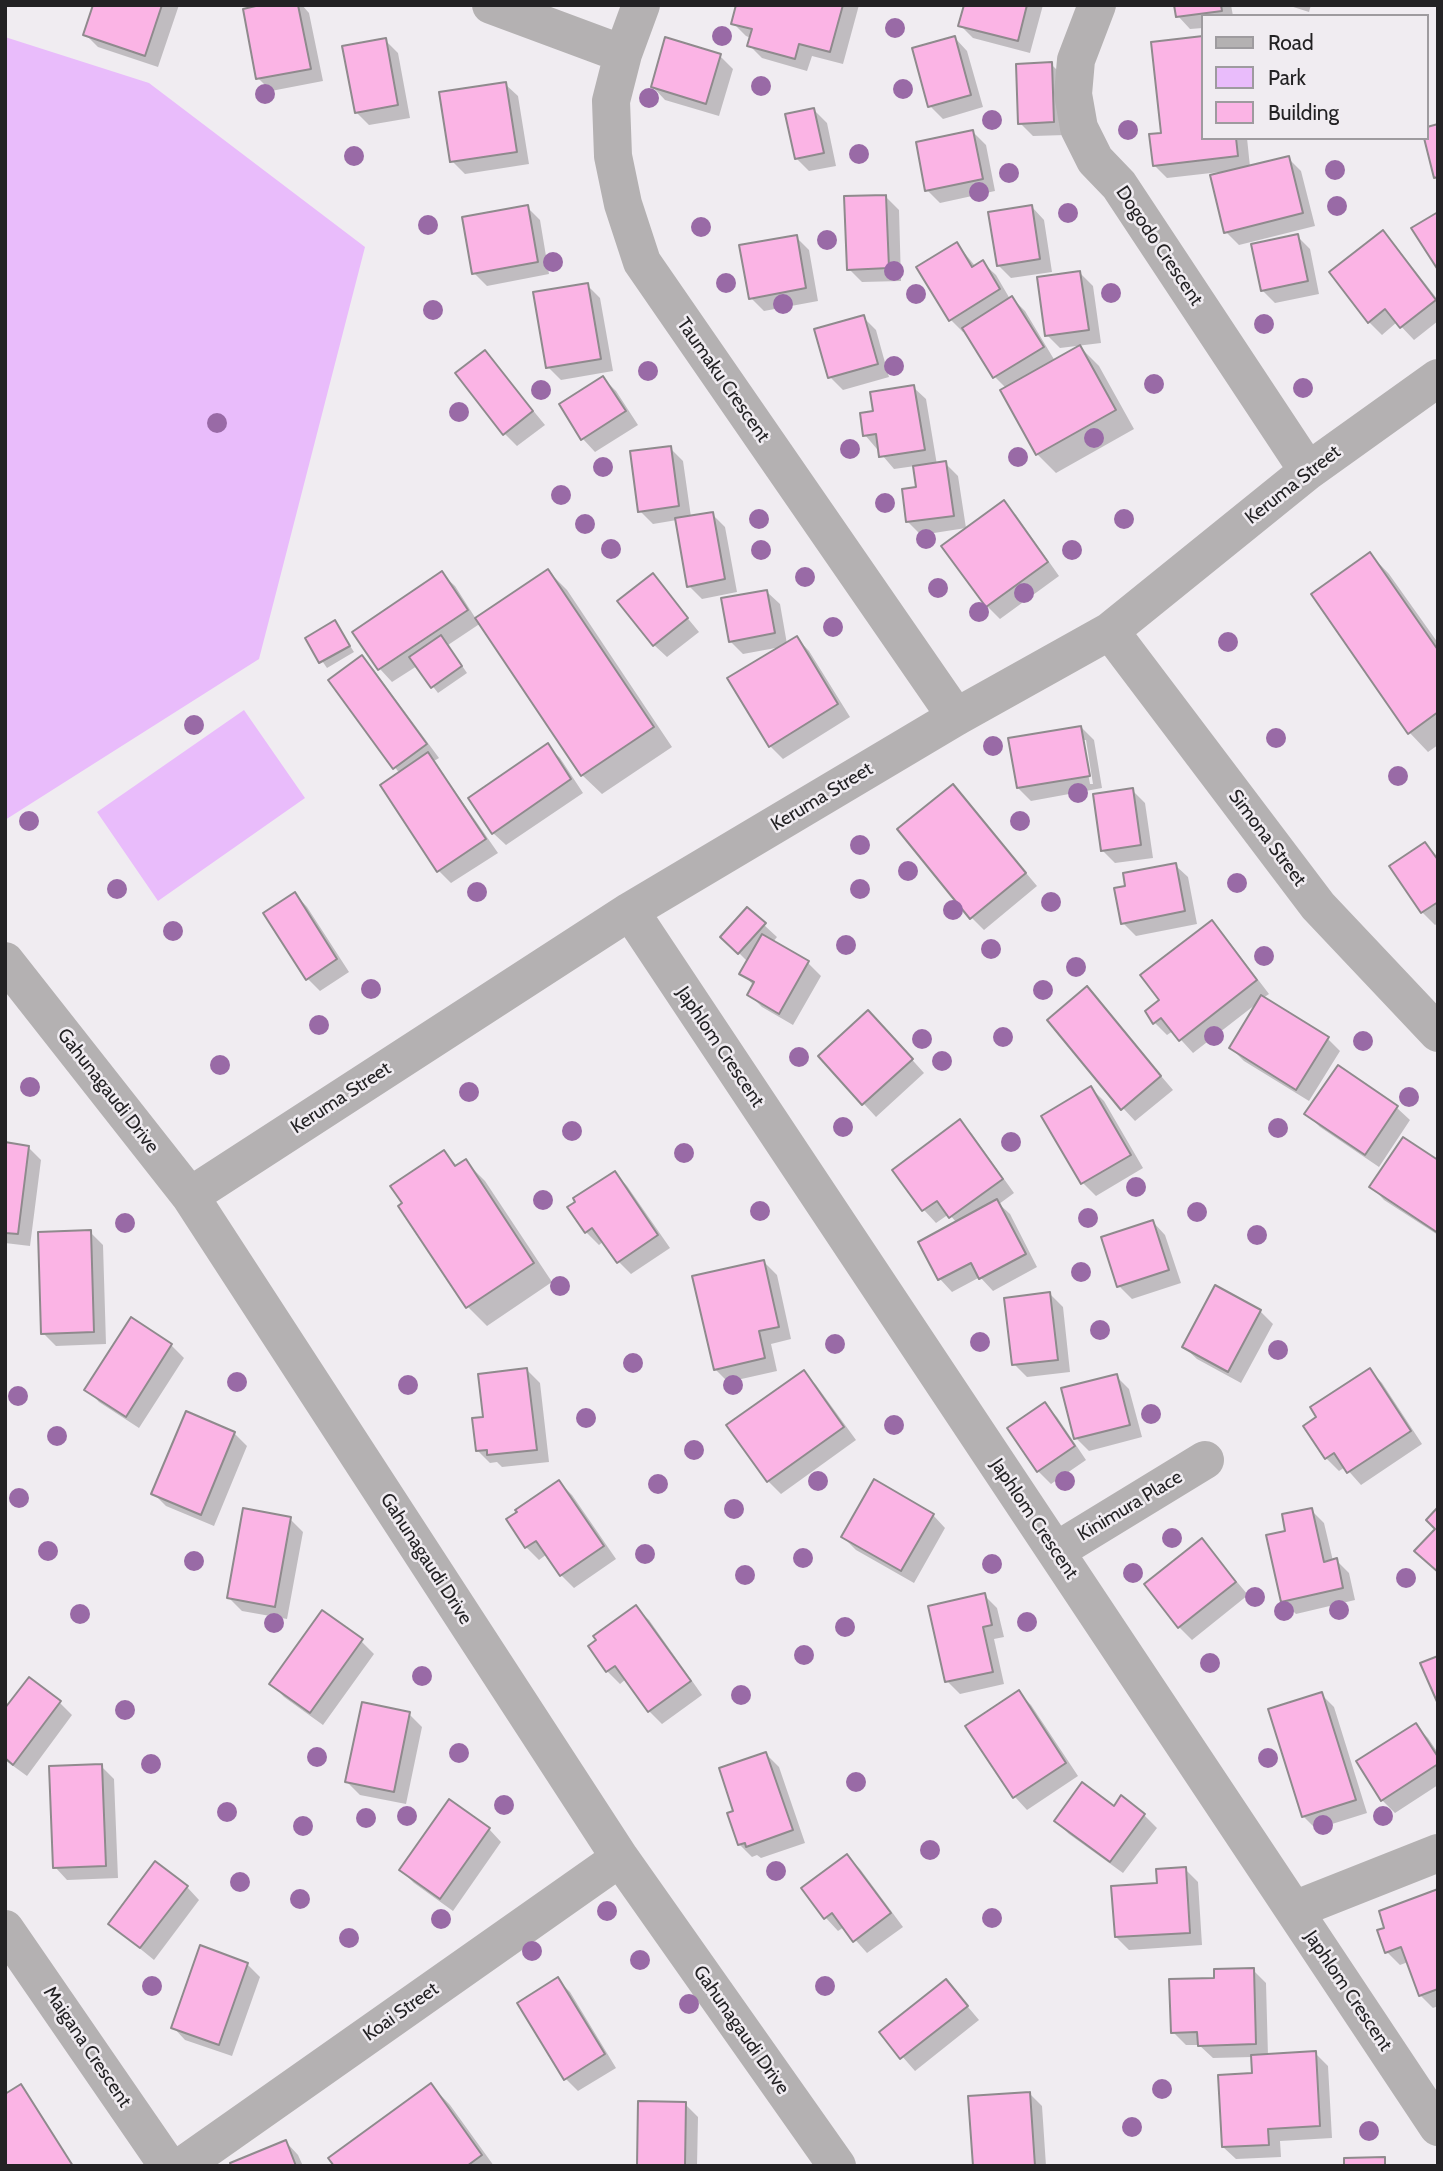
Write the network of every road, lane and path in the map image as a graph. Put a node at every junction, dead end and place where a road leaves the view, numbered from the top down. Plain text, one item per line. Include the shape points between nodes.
1 (491, 5) edge
2 (641, 5) edge
3 (1097, 5) edge
4 (623, 54) junction
5 (1438, 378) edge
6 (1308, 471) junction
7 (1110, 631) junction
8 (956, 717) junction
9 (631, 911) junction
10 (5, 961) edge
11 (1438, 1033) edge
12 (190, 1196) junction
13 (1205, 1460) dead end
14 (1056, 1551) junction
15 (1438, 1853) edge
16 (620, 1858) junction
17 (1294, 1910) junction
18 (5, 1929) edge
19 (1438, 2126) edge
20 (168, 2166) edge
21 (181, 2166) edge
22 (837, 2166) edge

1 - 4 street
2 - 4 street, Taumaku Crescent
3 - 6 street, Dogodo Crescent via 1076,60 1073,94 1079,128 1095,160 1119,185
4 - 8 street, Taumaku Crescent via 611,101 613,156 642,262
5 - 6 street, Keruma Street
6 - 7 street, Keruma Street
7 - 8 street, Keruma Street
7 - 11 street, Simona Street via 1318,906
8 - 9 street, Keruma Street
9 - 12 street, Keruma Street
9 - 14 street, Japhlom Crescent
10 - 12 street, Gahunagaudi Drive
12 - 16 street, Gahunagaudi Drive
13 - 14 street, Kinimura Place
14 - 17 street, Japhlom Crescent
15 - 17 street
16 - 21 street, Koai Street
16 - 22 street, Gahunagaudi Drive
17 - 19 street, Japhlom Crescent
18 - 20 street, Maigana Crescent

